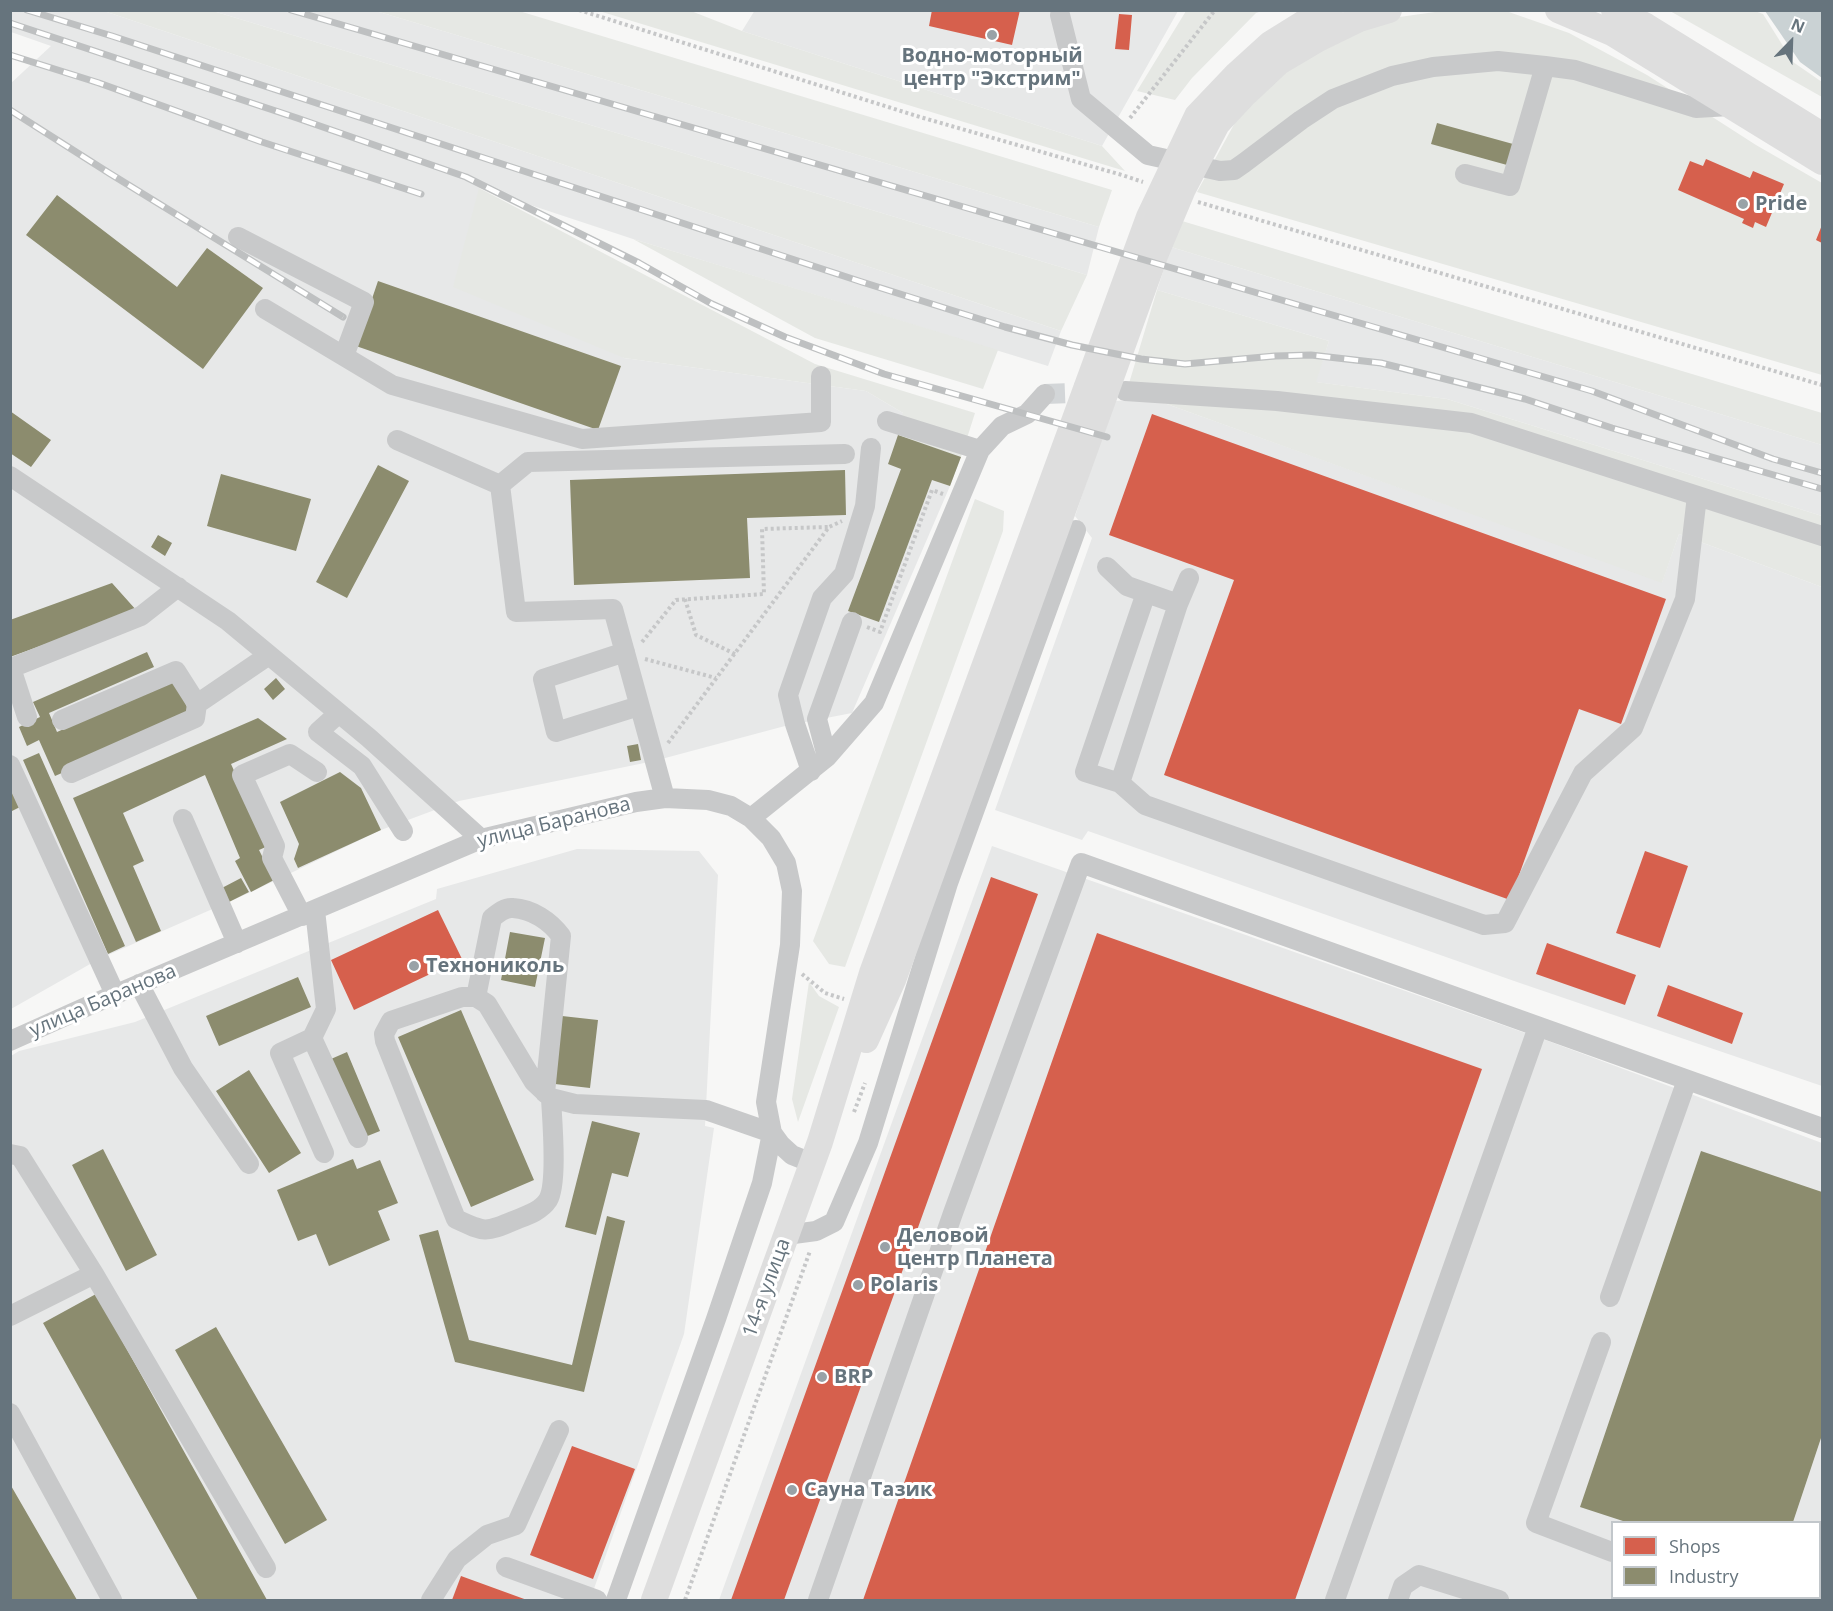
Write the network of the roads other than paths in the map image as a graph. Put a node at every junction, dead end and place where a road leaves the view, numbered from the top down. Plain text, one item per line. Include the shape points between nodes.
1 (1330, 10) edge
2 (1389, 10) edge
3 (1558, 10) edge
4 (1614, 10) edge
5 (1060, 15) dead end
6 (1545, 66) junction
7 (1729, 105) junction
8 (1207, 120) junction
9 (1822, 135) edge
10 (1822, 162) edge
11 (1465, 174) dead end
12 (238, 237) dead end
13 (265, 309) dead end
14 (344, 356) junction
15 (821, 376) dead end
16 (1125, 391) dead end
17 (1045, 394) tunnel mouth
18 (887, 421) dead end
19 (397, 440) dead end
20 (871, 448) dead end
21 (980, 450) junction
22 (845, 454) dead end
23 (10, 476) edge
24 (500, 485) junction
25 (1697, 496) junction
26 (1076, 530) dead end
27 (1822, 536) edge
28 (1107, 567) dead end
29 (1189, 578) dead end
30 (178, 587) junction
31 (1146, 593) junction
32 (1178, 604) junction
33 (852, 622) road end
34 (636, 650) junction
35 (269, 655) junction
36 (198, 704) junction
37 (639, 706) junction
38 (339, 713) junction
39 (27, 717) dead end
40 (62, 720) dead end
41 (826, 757) junction
42 (10, 765) edge
43 (811, 771) junction
44 (317, 772) dead end
45 (71, 773) dead end
46 (1120, 783) junction
47 (665, 798) junction
48 (750, 818) junction
49 (183, 819) dead end
50 (403, 831) dead end
51 (481, 839) junction
52 (309, 913) junction
53 (237, 943) junction
54 (139, 984) junction
55 (115, 994) junction
56 (476, 998) junction
57 (1538, 1027) junction
58 (312, 1038) junction
59 (10, 1041) edge
60 (1687, 1080) junction
61 (548, 1096) junction
62 (1822, 1128) edge
63 (772, 1133) junction
64 (358, 1138) dead end
65 (816, 1152) junction
66 (324, 1153) dead end
67 (10, 1154) edge
68 (249, 1164) dead end
69 (786, 1235) junction
70 (94, 1274) junction
71 (1610, 1297) dead end
72 (10, 1316) edge
73 (1601, 1342) dead end
74 (10, 1413) edge
75 (559, 1430) dead end
76 (1611, 1552) edge
77 (506, 1567) dead end
78 (266, 1568) dead end
79 (112, 1600) edge
80 (431, 1600) edge
81 (597, 1600) edge
82 (616, 1600) edge
83 (654, 1600) edge
84 (818, 1600) edge
85 (1335, 1600) edge
86 (1398, 1600) edge
87 (1499, 1600) edge

1 - 8 main road via 1270,44 1236,74
2 - 8 main road via 1318,39 1279,62
3 - 7 main road via 1612,33
4 - 9 main road
5 - 6 street via 1081,99 1148,155 1220,171 1234,170 1333,99 1392,76 1433,67 1498,61
6 - 7 street via 1575,70 1696,108
6 - 11 street via 1510,186
7 - 10 main road
8 - 65 main road, 14-я улица via 1149,217 883,976
12 - 14 street via 364,302
13 - 14 street
14 - 15 street via 392,385 582,439 821,422
16 - 25 street via 1277,401 1471,423
17 - 21 street via 1027,414 1002,426
18 - 21 street
19 - 24 street
20 - 43 street via 865,506 844,574 822,598 788,695
21 - 41 street via 874,704
22 - 24 street via 528,462
23 - 30 street
24 - 34 street via 516,612 613,609
25 - 27 street
25 - 46 street via 1685,599 1633,728 1583,773 1504,923 1484,925 1145,805
26 - 69 street via 948,883 868,1143 834,1222 816,1231
28 - 31 street via 1127,586
29 - 32 street
30 - 35 street
30 - 39 street via 141,616 11,668
31 - 32 street
31 - 46 street via 1085,772
32 - 46 street
33 - 41 street via 817,719
34 - 37 street
34 - 37 street via 543,679 556,732
35 - 36 street
35 - 38 street
36 - 40 street via 176,671
36 - 45 street via 195,718
37 - 47 street
38 - 50 street via 318,732 363,766
38 - 51 street
41 - 43 street
42 - 55 street
43 - 48 street
44 - 52 street via 290,754 242,775 275,846 272,858
47 - 48 street, улица Баранова via 708,800 731,806
47 - 51 street, улица Баранова
48 - 63 street, улица Баранова via 771,838 786,863 792,891 790,945 766,1102
49 - 53 street
51 - 52 street, улица Баранова
52 - 53 street, улица Баранова
52 - 58 street via 326,1009
53 - 54 street, улица Баранова
54 - 55 street, улица Баранова
54 - 68 street via 183,1068
55 - 59 street, улица Баранова
56 - 61 street via 487,1004 534,1082
56 - 61 street via 492,918 512,907 542,917 554,926 561,936
56 - 61 street via 462,996 391,1021 384,1034 456,1220 490,1231 538,1210 548,1199 553,1185
57 - 60 street
57 - 84 street via 1081,863
57 - 85 street
58 - 64 street
58 - 66 street via 280,1053
60 - 62 street
60 - 71 street
61 - 63 street via 575,1104 706,1110
63 - 65 street via 792,1155
63 - 82 street via 762,1183 728,1285
65 - 69 main road, 14-я улица
67 - 70 street via 20,1156
69 - 83 main road, 14-я улица
70 - 72 street
70 - 78 street
73 - 76 street via 1536,1523
74 - 79 street
75 - 80 street via 516,1525 487,1535 457,1559
77 - 81 street
86 - 87 street via 1403,1586 1419,1575

